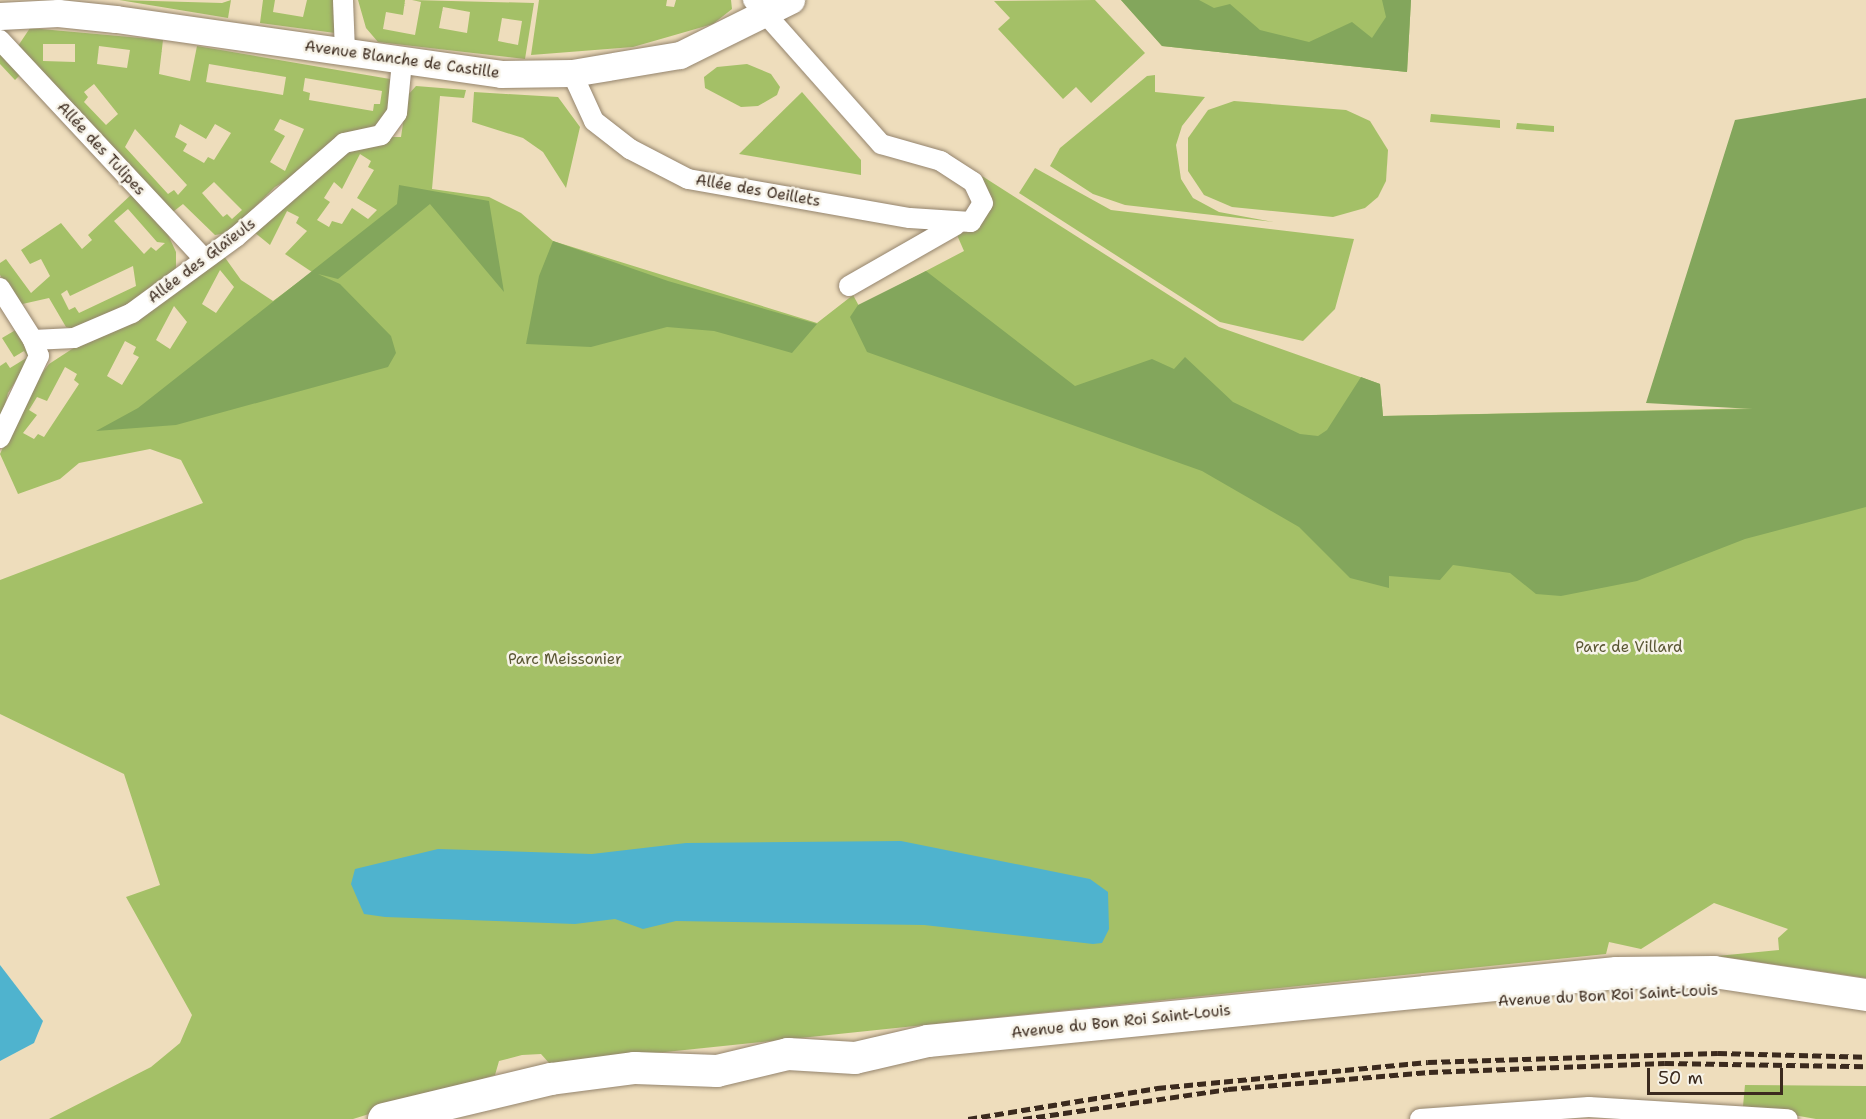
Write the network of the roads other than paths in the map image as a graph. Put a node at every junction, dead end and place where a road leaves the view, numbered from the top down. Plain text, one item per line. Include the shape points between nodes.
1 (343, 0) edge
2 (791, 0) edge
3 (761, 7) edge
4 (0, 16) edge
5 (0, 40) edge
6 (345, 53) junction
7 (402, 63) junction
8 (572, 73) junction
9 (956, 225) junction
10 (203, 258) junction
11 (849, 286) dead end
12 (0, 288) edge
13 (33, 340) junction
14 (0, 438) edge
15 (1866, 997) edge
16 (384, 1119) edge
17 (461, 1119) edge
18 (1420, 1119) edge
19 (1788, 1119) edge

1 - 6 street
2 - 3 street, Avenue Blanche de Castille
3 - 8 street, Avenue Blanche de Castille via 680,55
3 - 9 street via 881,144 942,161 973,182 982,209 971,222
4 - 6 street, Avenue Blanche de Castille via 58,13 116,19
5 - 10 street, Allée des Tulipes
6 - 7 street, Avenue Blanche de Castille
7 - 8 street, Avenue Blanche de Castille via 501,74
7 - 10 street, Allée des Glaïeuls via 398,113 381,135 344,143 236,237
8 - 9 street, Allée des Oeillets via 594,121 630,149 688,179
9 - 11 street
10 - 13 street, Allée des Glaïeuls via 132,313 100,329 74,338
12 - 13 street
13 - 14 street via 39,356
15 - 16 main road, Avenue du Bon Roi Saint-Louis via 1713,972 1617,973 928,1041 855,1058 788,1054 717,1071 635,1068 551,1079
15 - 17 main road, Avenue du Bon Roi Saint-Louis via 1693,991 1374,1010 962,1049 858,1075 797,1070 724,1087 645,1086
18 - 19 street via 1589,1107

